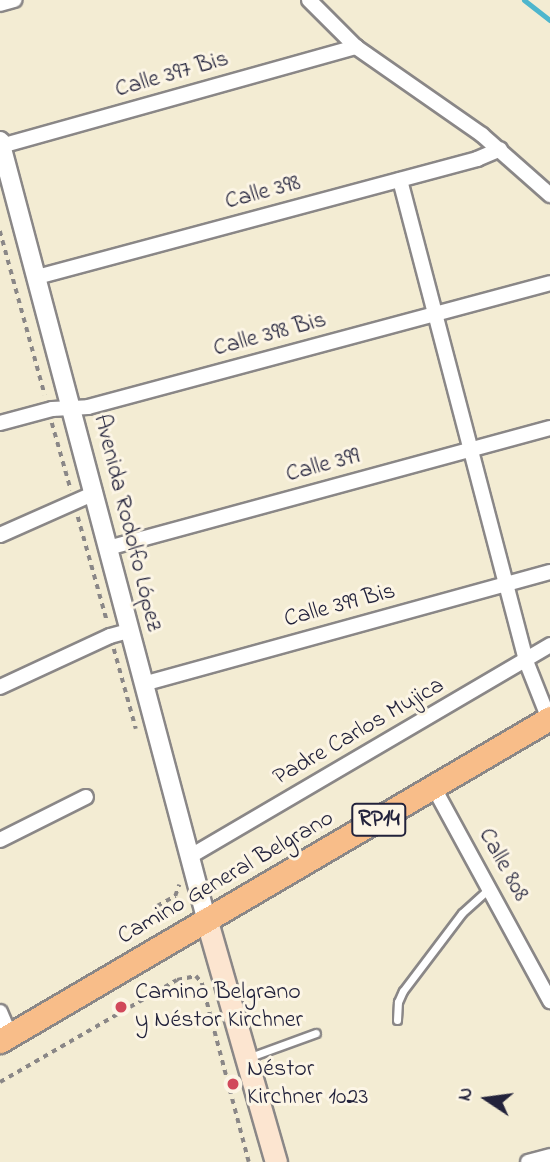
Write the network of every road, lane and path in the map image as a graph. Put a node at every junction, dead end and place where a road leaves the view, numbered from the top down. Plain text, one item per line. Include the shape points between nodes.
1 (14, 0) edge
2 (309, 0) edge
3 (0, 4) edge
4 (356, 47) junction
5 (1, 144) edge
6 (500, 149) junction
7 (400, 180) junction
8 (550, 195) edge
9 (0, 231) edge
10 (37, 277) junction
11 (550, 283) edge
12 (436, 313) junction
13 (72, 408) junction
14 (49, 410) junction
15 (0, 423) edge
16 (550, 428) edge
17 (471, 449) junction
18 (95, 493) junction
19 (74, 500) junction
20 (0, 535) edge
21 (108, 548) junction
22 (550, 572) edge
23 (507, 583) junction
24 (129, 631) junction
25 (110, 636) junction
26 (550, 645) edge
27 (526, 661) junction
28 (143, 684) junction
29 (0, 687) edge
30 (549, 719) edge
31 (139, 741) dead end
32 (434, 789) junction
33 (86, 797) dead end
34 (0, 840) edge
35 (189, 858) junction
36 (175, 873) dead end
37 (490, 888) junction
38 (157, 906) dead end
39 (206, 918) junction
40 (550, 1001) edge
41 (0, 1012) edge
42 (397, 1020) dead end
43 (316, 1033) dead end
44 (5, 1038) edge
45 (246, 1059) junction
46 (0, 1082) edge
47 (550, 1156) edge
48 (249, 1162) edge
49 (276, 1162) edge
50 (528, 1162) edge

1 - 3 street
2 - 4 street
4 - 5 street, Calle 397 Bis
4 - 6 street
5 - 10 street, Avenida Rodolfo López
6 - 7 street, Calle 398
6 - 8 street
7 - 10 street, Calle 398
7 - 12 street
9 - 14 path
10 - 13 street, Avenida Rodolfo López
11 - 12 street, Calle 398 Bis
12 - 13 street, Calle 398 Bis
12 - 17 street
13 - 14 street, Calle 398 Bis
13 - 18 street, Avenida Rodolfo López
14 - 15 street, Calle 398 Bis
14 - 19 path
16 - 17 street, Calle 399
17 - 21 street, Calle 399
17 - 23 street
18 - 19 street
18 - 21 street, Avenida Rodolfo López
19 - 20 street
19 - 25 path
21 - 24 street, Avenida Rodolfo López
22 - 23 street, Calle 399 Bis
23 - 27 street
23 - 28 street, Calle 399 Bis
24 - 25 street
24 - 28 street, Avenida Rodolfo López
25 - 29 street
25 - 31 path
26 - 27 street, Padre Carlos Mujica
27 - 30 street
27 - 35 street, Padre Carlos Mujica
28 - 35 street, Avenida Rodolfo López
30 - 32 main road, Camino General Belgrano / RP14
32 - 37 street, Calle 808
32 - 39 main road, Camino General Belgrano / RP14
33 - 34 street
35 - 39 street, Avenida Rodolfo López
36 - 38 path via 178,891
37 - 40 street, Calle 808
37 - 42 lane via 462,913 403,991
39 - 44 main road, Camino General Belgrano / RP14
39 - 45 main road
41 - 44 street
43 - 45 lane
45 - 49 main road
46 - 48 path via 177,981 196,976 202,983
47 - 50 street

